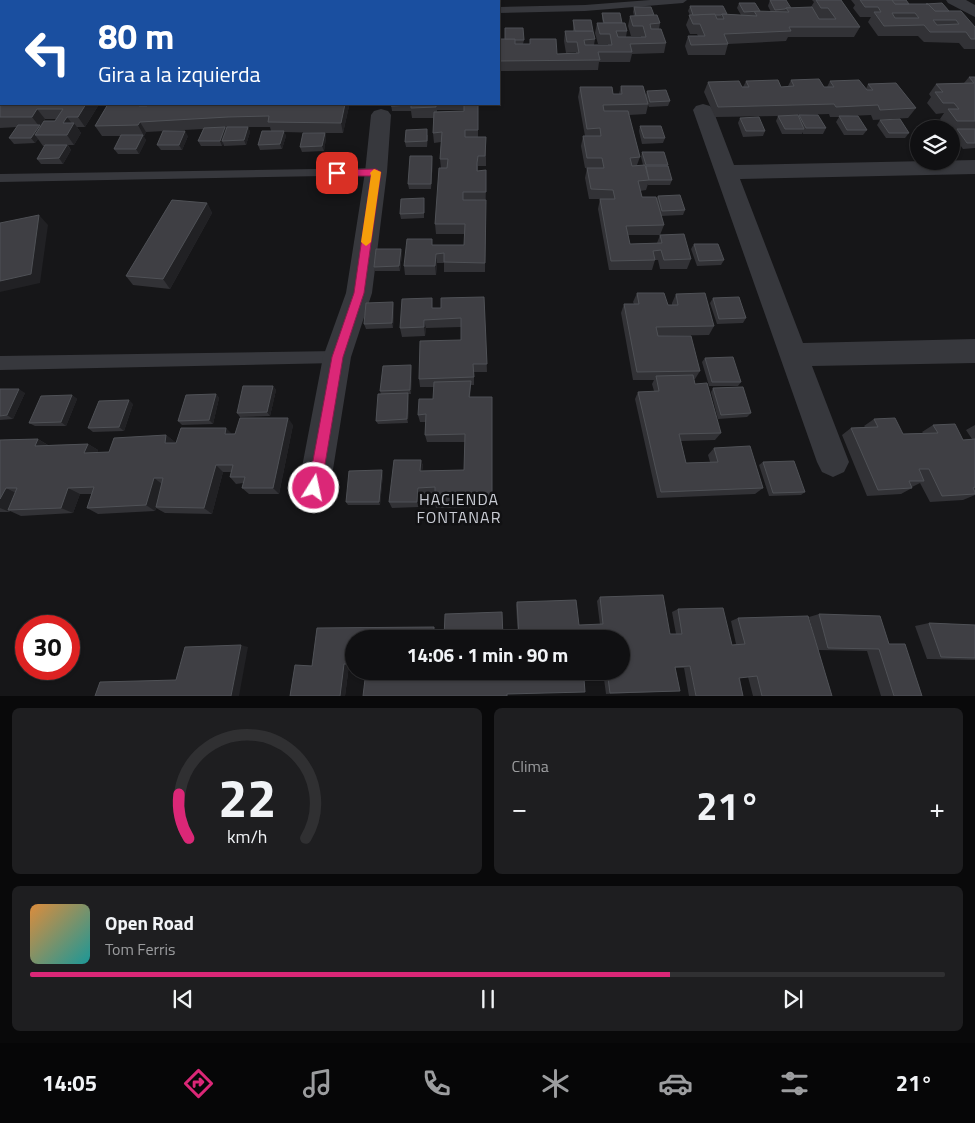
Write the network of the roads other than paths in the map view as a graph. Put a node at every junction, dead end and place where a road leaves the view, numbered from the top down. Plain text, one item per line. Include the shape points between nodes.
1 (683, 0) edge
2 (954, 0) edge
3 (500, 10) edge
4 (975, 12) edge
5 (703, 110) dead end
6 (381, 115) dead end
7 (975, 167) edge
8 (376, 172) junction
9 (726, 172) junction
10 (0, 178) edge
11 (975, 351) edge
12 (794, 355) junction
13 (337, 357) junction
14 (0, 364) edge
15 (833, 462) dead end
16 (314, 488) dead end

1 - 3 lane via 585,8
2 - 4 street
5 - 9 street
6 - 8 street
7 - 9 street
8 - 10 lane
8 - 13 street via 359,293
9 - 12 street
11 - 12 street
12 - 15 street
13 - 14 lane
13 - 16 street

